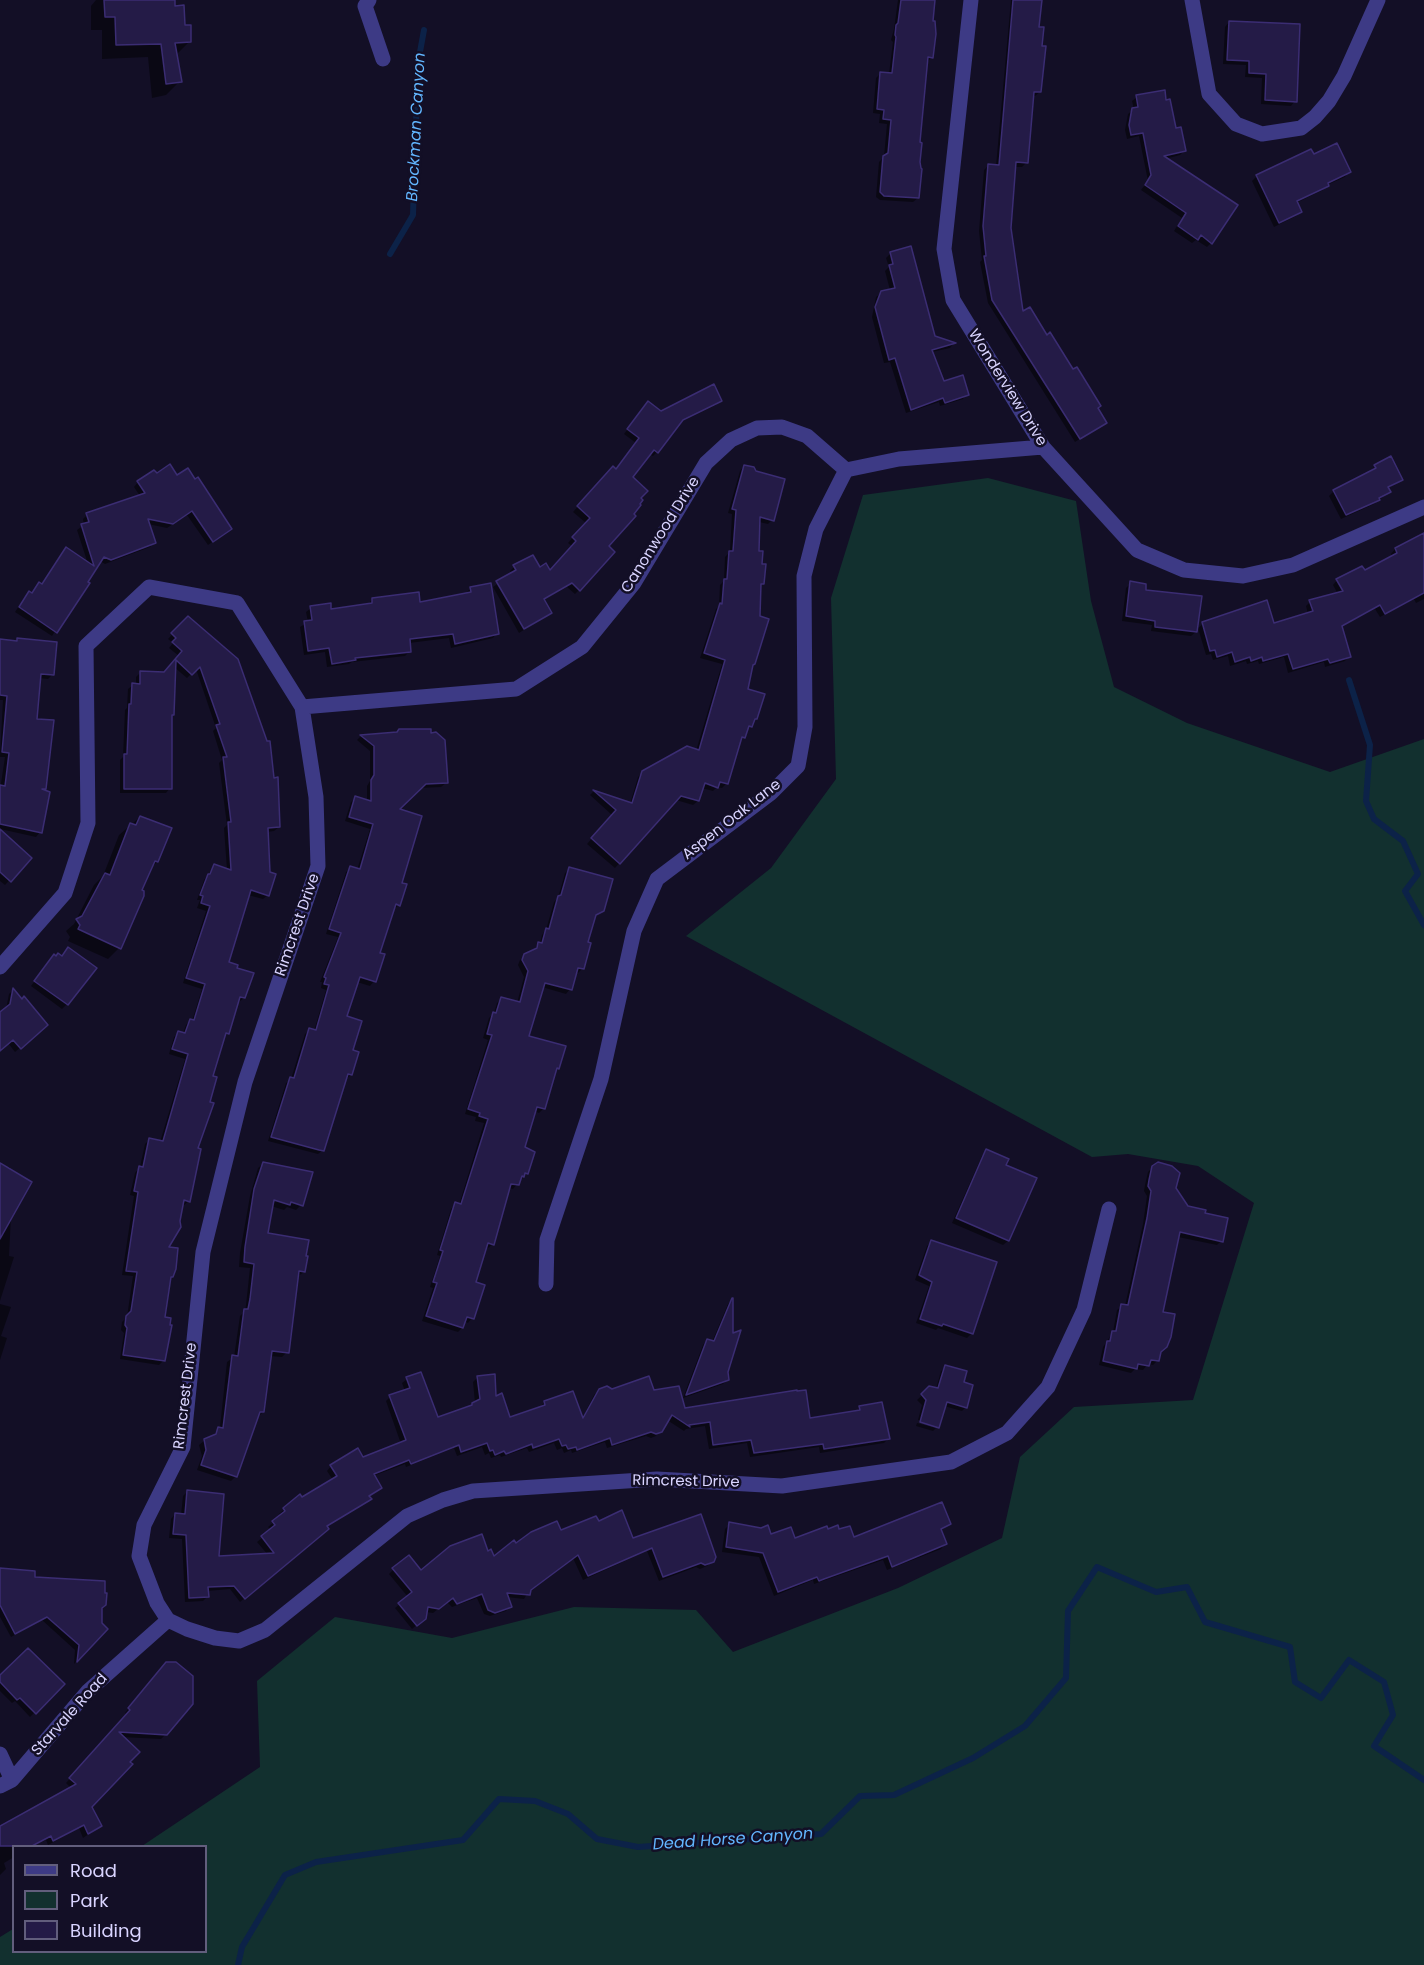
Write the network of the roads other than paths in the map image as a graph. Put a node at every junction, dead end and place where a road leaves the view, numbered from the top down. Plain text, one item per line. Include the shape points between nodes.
1 (369, 0) edge
2 (971, 0) edge
3 (1192, 0) edge
4 (1378, 0) edge
5 (383, 59) dead end
6 (1044, 447) junction
7 (846, 470) junction
8 (1424, 507) edge
9 (302, 707) junction
10 (0, 967) edge
11 (1109, 1209) dead end
12 (546, 1284) dead end
13 (168, 1620) junction
14 (0, 1754) edge
15 (6, 1783) edge

1 - 5 street via 365,6
2 - 6 street, Wonderview Drive via 944,249 953,300
3 - 4 street via 1209,94 1236,124 1262,134 1301,128 1316,117 1344,76
6 - 7 street via 899,459
6 - 8 street, Wonderview Drive via 1137,550 1184,570 1243,576 1293,565
7 - 9 street, Canonwood Drive via 807,436 782,427 757,428 731,440 706,463 634,583 582,647 516,689
7 - 12 street, Aspen Oak Lane via 816,529 804,576 805,726 798,766 771,793 657,879 634,931 601,1079 547,1240
9 - 10 street, Rimcrest Drive via 237,603 149,587 86,646 88,823 65,893
9 - 13 street, Rimcrest Drive via 316,797 318,866 245,1082 202,1252 183,1447 144,1525 139,1556 157,1603
11 - 13 street, Rimcrest Drive via 1084,1310 1048,1387 1007,1433 951,1462 783,1486 657,1479 473,1491 407,1516 265,1630 239,1641 215,1638
13 - 15 street, Starvale Road via 88,1691
14 - 15 street

